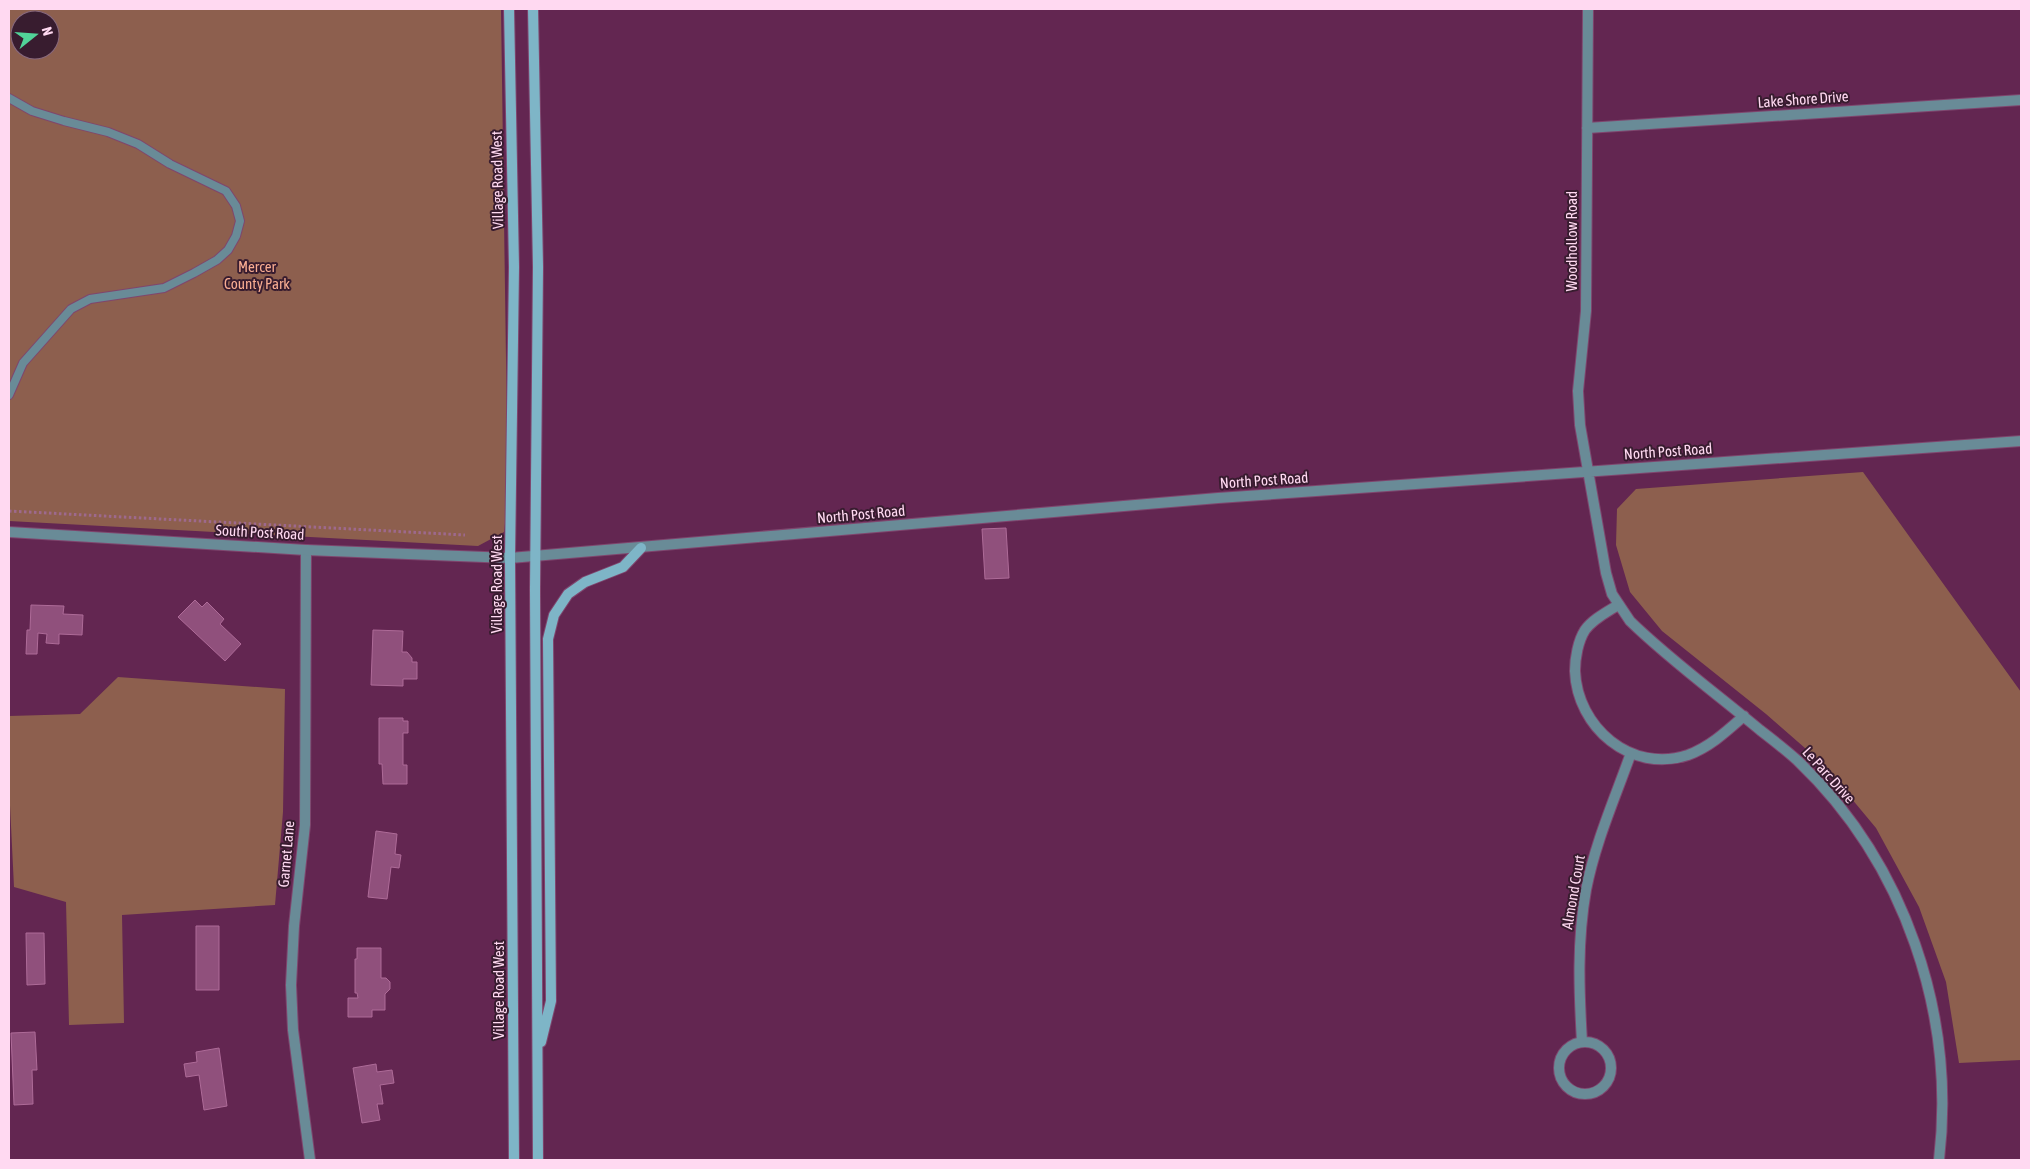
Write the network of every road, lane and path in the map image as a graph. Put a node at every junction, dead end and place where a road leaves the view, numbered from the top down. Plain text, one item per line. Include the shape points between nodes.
1 (509, 9) edge
2 (533, 9) edge
3 (1588, 9) edge
4 (9, 98) edge
5 (2021, 100) edge
6 (1587, 128) junction
7 (9, 395) edge
8 (2021, 441) edge
9 (1587, 472) junction
10 (9, 510) edge
11 (9, 532) edge
12 (465, 535) dead end
13 (642, 548) junction
14 (306, 550) junction
15 (535, 557) junction
16 (510, 558) junction
17 (1618, 605) junction
18 (1744, 716) junction
19 (1631, 753) junction
20 (1582, 1042) junction
21 (537, 1060) junction
22 (310, 1160) edge
23 (514, 1160) edge
24 (538, 1160) edge
25 (1939, 1160) edge

1 - 16 main road, Village Road West via 514,267
2 - 15 main road via 538,267
3 - 6 street, Woodhollow Road
4 - 7 lane via 32,111 108,132 138,144 226,192 236,206 240,221 228,250 194,273 164,288 90,299 71,310 23,363
5 - 6 street, Lake Shore Drive
6 - 9 street, Woodhollow Road via 1586,311 1578,391
8 - 9 street, North Post Road
9 - 13 street, North Post Road via 1218,498
9 - 17 street, Le Parc Drive via 1606,573
10 - 12 path
11 - 14 street, South Post Road
13 - 15 street, North Post Road
13 - 21 main road via 624,567 585,582 568,594 554,615 548,639 551,1001
14 - 16 street, South Post Road
14 - 22 street, Garnet Lane via 305,825 291,985 295,1049
15 - 16 street, North Post Road
15 - 21 main road
16 - 23 main road, Village Road West
17 - 18 street, Le Parc Drive via 1639,630
17 - 19 street via 1595,619 1585,631 1575,664 1576,683 1580,700 1597,730 1613,744
18 - 19 street via 1705,748 1686,755 1667,759
18 - 25 street, Le Parc Drive via 1798,761 1852,823 1879,865 1912,932 1929,988 1940,1053 1943,1095
19 - 20 street, Almond Court via 1597,846 1586,890 1578,981
20 - 20 street via 1568,1048 1559,1070 1566,1086 1582,1094 1600,1089 1610,1075 1607,1054 1593,1043
21 - 24 main road

